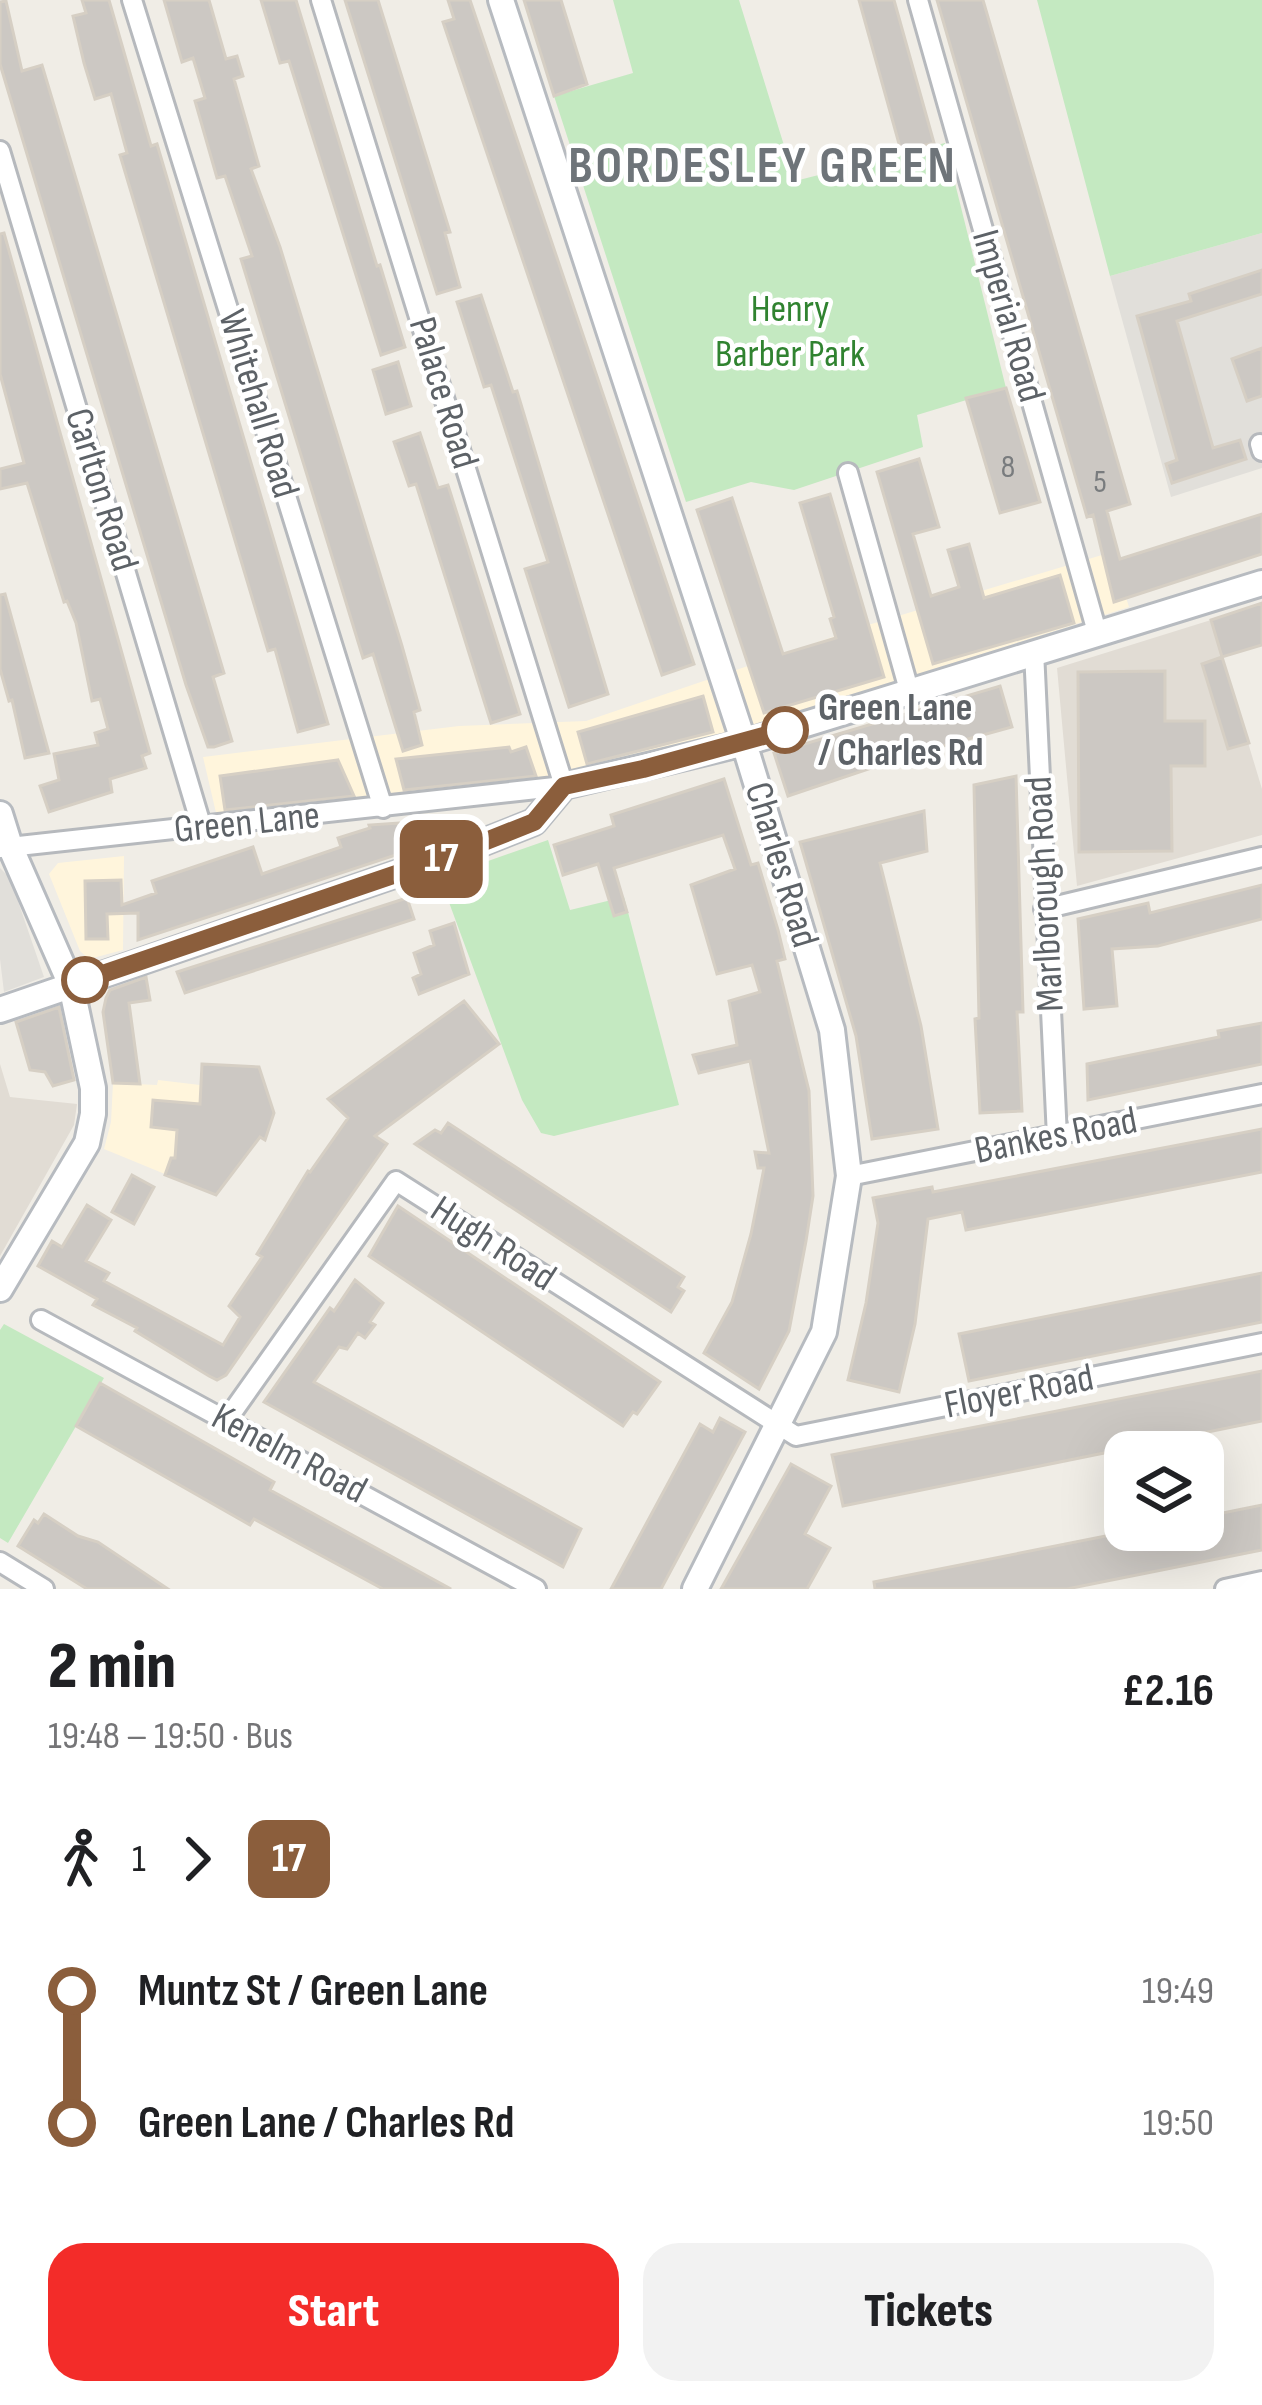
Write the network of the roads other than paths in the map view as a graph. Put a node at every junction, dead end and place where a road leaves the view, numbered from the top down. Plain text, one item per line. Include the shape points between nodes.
1 (133, 0) edge
2 (321, 0) edge
3 (501, 0) edge
4 (918, 0) edge
5 (0, 151) edge
6 (848, 473) dead end
7 (1262, 583) edge
8 (1097, 632) junction
9 (1034, 651) junction
10 (909, 689) junction
11 (744, 743) junction
12 (564, 786) junction
13 (383, 808) junction
14 (0, 814) edge
15 (202, 828) junction
16 (5, 847) edge
17 (1262, 857) edge
18 (1044, 909) junction
19 (70, 985) junction
20 (0, 1010) edge
21 (1262, 1094) edge
22 (1057, 1137) junction
23 (849, 1176) junction
24 (0, 1289) edge
25 (41, 1319) dead end
26 (1262, 1343) edge
27 (226, 1420) junction
28 (777, 1427) junction
29 (0, 1562) edge
30 (1262, 1581) edge
31 (44, 1589) edge
32 (536, 1589) edge
33 (695, 1589) edge
34 (1226, 1589) edge

1 - 13 street, Whitehall Road
2 - 12 street, Palace Road
3 - 11 street, Charles Road
4 - 8 street, Imperial Road
5 - 15 street, Carlton Road
6 - 10 street
7 - 8 street
8 - 9 street
9 - 10 street
9 - 18 street, Marlborough Road
10 - 11 street
11 - 12 street
11 - 23 street, Charles Road via 832,1030
12 - 13 street, Green Lane
12 - 19 street via 534,822
13 - 15 street, Green Lane
14 - 16 street
15 - 16 street, Green Lane
16 - 19 street
17 - 18 street
18 - 22 street, Marlborough Road
19 - 20 street
19 - 24 street via 93,1088 87,1143
21 - 22 street, Bankes Road
22 - 23 street, Bankes Road
23 - 28 street, Charles Road via 824,1332
25 - 27 street, Kenelm Road
26 - 28 street, Floyer Road via 796,1436
27 - 28 street, Hugh Road via 396,1180
27 - 32 street, Kenelm Road
28 - 33 street, Charles Road
29 - 31 street
30 - 34 street

